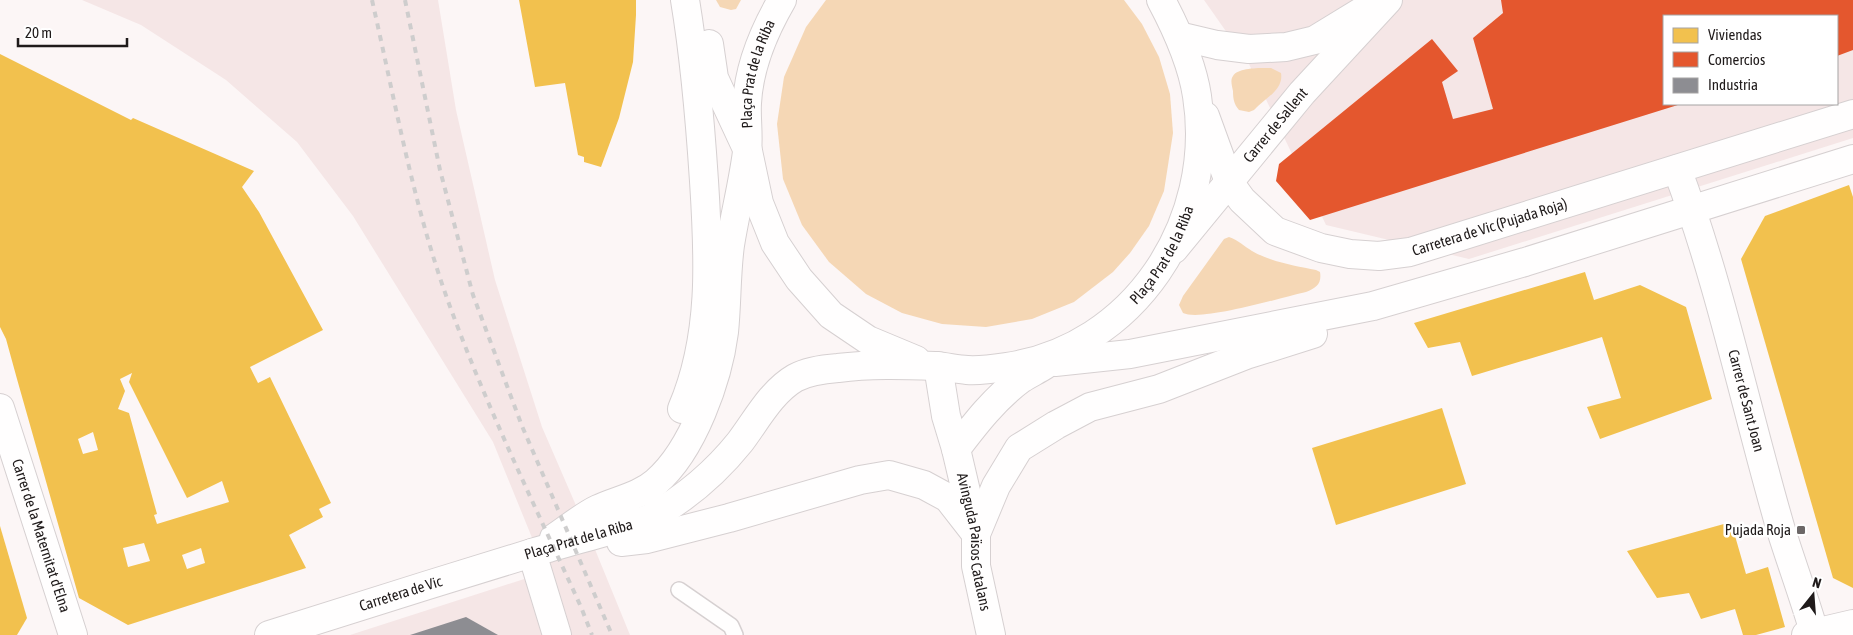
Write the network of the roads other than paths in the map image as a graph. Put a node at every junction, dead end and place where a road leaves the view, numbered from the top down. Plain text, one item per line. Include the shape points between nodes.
1 (685, 0) edge
2 (704, 0) edge
3 (782, 0) edge
4 (1161, 0) edge
5 (1179, 0) edge
6 (1381, 0) edge
7 (1388, 0) edge
8 (1179, 36) junction
9 (1197, 96) junction
10 (1853, 114) edge
11 (748, 150) junction
12 (1853, 160) edge
13 (1677, 169) junction
14 (1229, 182) junction
15 (1692, 210) junction
16 (1168, 256) junction
17 (1373, 306) junction
18 (1055, 357) junction
19 (938, 366) junction
20 (0, 408) edge
21 (956, 449) junction
22 (596, 509) junction
23 (976, 534) junction
24 (532, 553) junction
25 (679, 590) dead end
26 (1853, 624) edge
27 (1812, 634) edge
28 (73, 635) edge
29 (269, 635) edge
30 (556, 635) edge
31 (735, 635) edge
32 (991, 635) edge

1 - 22 main road via 700,122 706,232 707,300 699,360 680,414 651,463
2 - 11 main road via 714,78
3 - 11 main road, Plaça Prat de la Riba via 755,57 747,102
4 - 8 main road, Plaça Prat de la Riba
5 - 8 main road
6 - 8 main road via 1315,40 1286,46 1249,49
7 - 14 main road, Carrer de Sallent via 1302,93
8 - 9 main road, Plaça Prat de la Riba
9 - 14 main road, Carretera de Vic (Pujada Roja)
9 - 16 main road, Plaça Prat de la Riba via 1200,136 1196,175 1186,217
10 - 13 main road, Carretera de Vic (Pujada Roja)
11 - 19 main road, Plaça Prat de la Riba via 759,203 775,243 798,279 832,314 868,340 905,357
11 - 22 main road, Plaça Prat de la Riba via 730,247 718,364 698,420 672,466 656,482 637,494
12 - 15 main road
13 - 14 main road, Carretera de Vic (Pujada Roja) via 1410,252 1379,256 1320,248 1275,230 1242,200
13 - 15 main road, Carrer de Sant Joan
14 - 16 main road, Carrer de Sallent
15 - 17 main road
15 - 27 main road, Carrer de Sant Joan
16 - 18 main road, Plaça Prat de la Riba via 1151,282 1125,311 1094,335
17 - 18 main road, Plaça Prat de la Riba via 1130,354
17 - 23 main road via 1314,333 1159,389 1090,407 1056,425 1019,448 996,486
18 - 19 main road, Plaça Prat de la Riba via 1008,367 971,370
18 - 21 main road, Plaça Prat de la Riba via 1005,392
19 - 21 main road, Avinguda Països Catalans via 946,416
19 - 24 main road, Plaça Prat de la Riba via 864,365 814,370 793,379 776,394 719,465 683,497 649,519
20 - 28 main road, Carrer de la Maternitat d'Elna
21 - 23 main road, Avinguda Països Catalans
22 - 24 main road, Plaça Prat de la Riba
23 - 24 main road via 948,498 924,484 889,475 860,480 647,539
23 - 32 main road, Avinguda Països Catalans via 976,566
24 - 29 main road, Carretera de Vic
24 - 30 main road
25 - 31 lane via 731,626
26 - 27 main road

